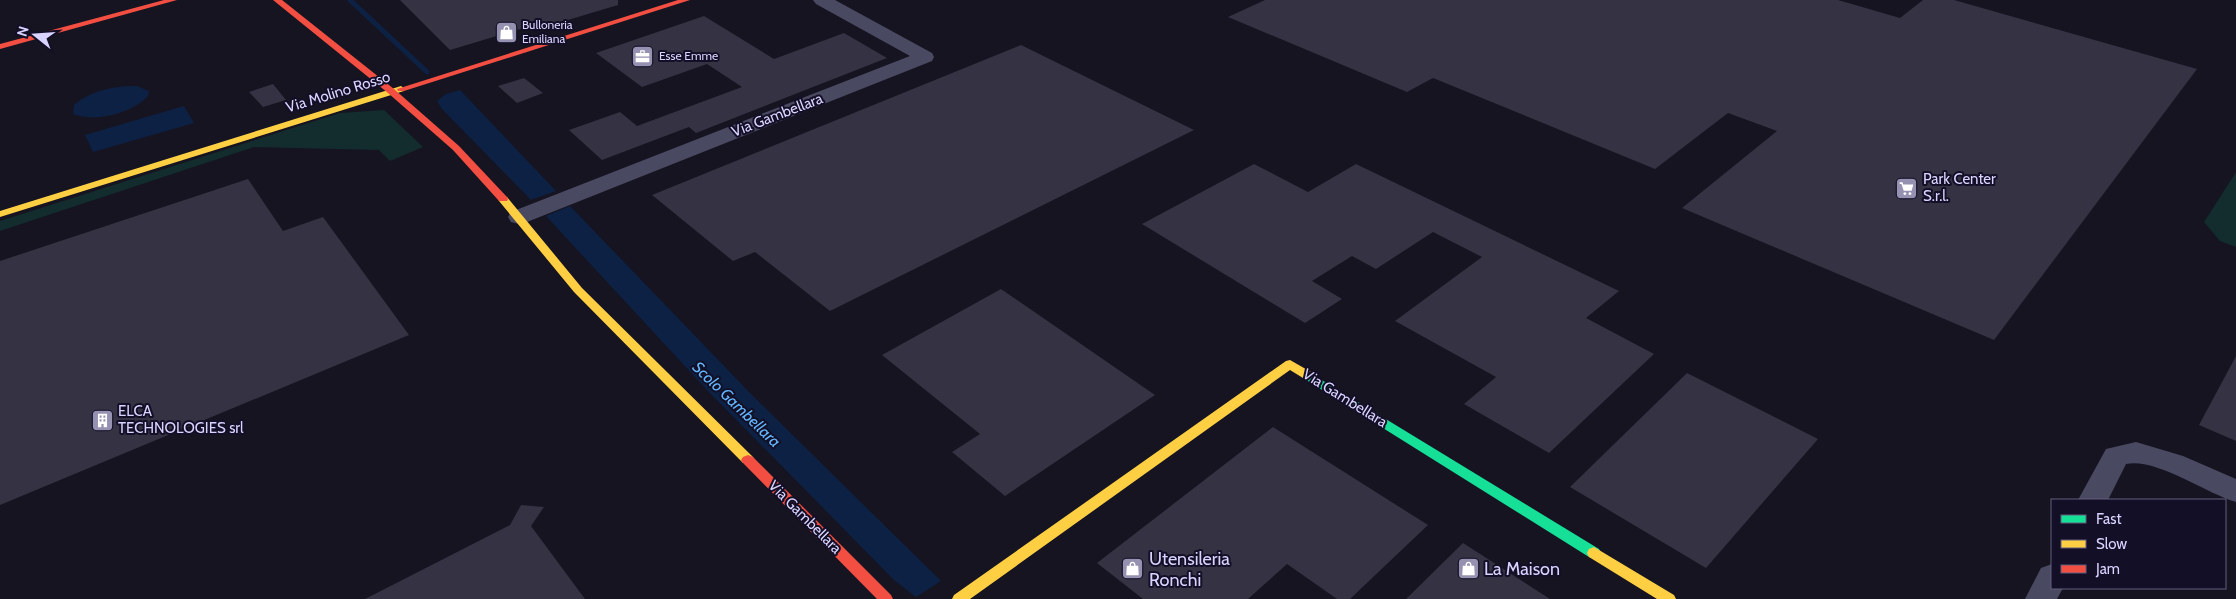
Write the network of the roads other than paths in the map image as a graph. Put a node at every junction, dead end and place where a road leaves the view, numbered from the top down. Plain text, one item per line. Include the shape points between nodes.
1 (173, 0) edge
2 (277, 0) edge
3 (686, 0) edge
4 (822, 0) edge
5 (0, 48) edge
6 (391, 91) junction
7 (0, 214) edge
8 (519, 217) junction
9 (2236, 490) edge
10 (2094, 499) edge
11 (2051, 579) edge
12 (886, 599) edge
13 (959, 599) edge
14 (1669, 599) edge
15 (2041, 599) edge

1 - 5 main road
2 - 6 main road, Via Gambellara
3 - 6 main road, Via Molino Rosso
4 - 8 street, Via Gambellara via 925,57
6 - 7 main road, Via Molino Rosso
6 - 8 main road, Via Gambellara via 456,148
8 - 12 main road, Via Gambellara via 578,290
9 - 10 street via 2173,463 2136,452 2116,456
11 - 15 street
13 - 14 main road, Via Gambellara via 1290,364

